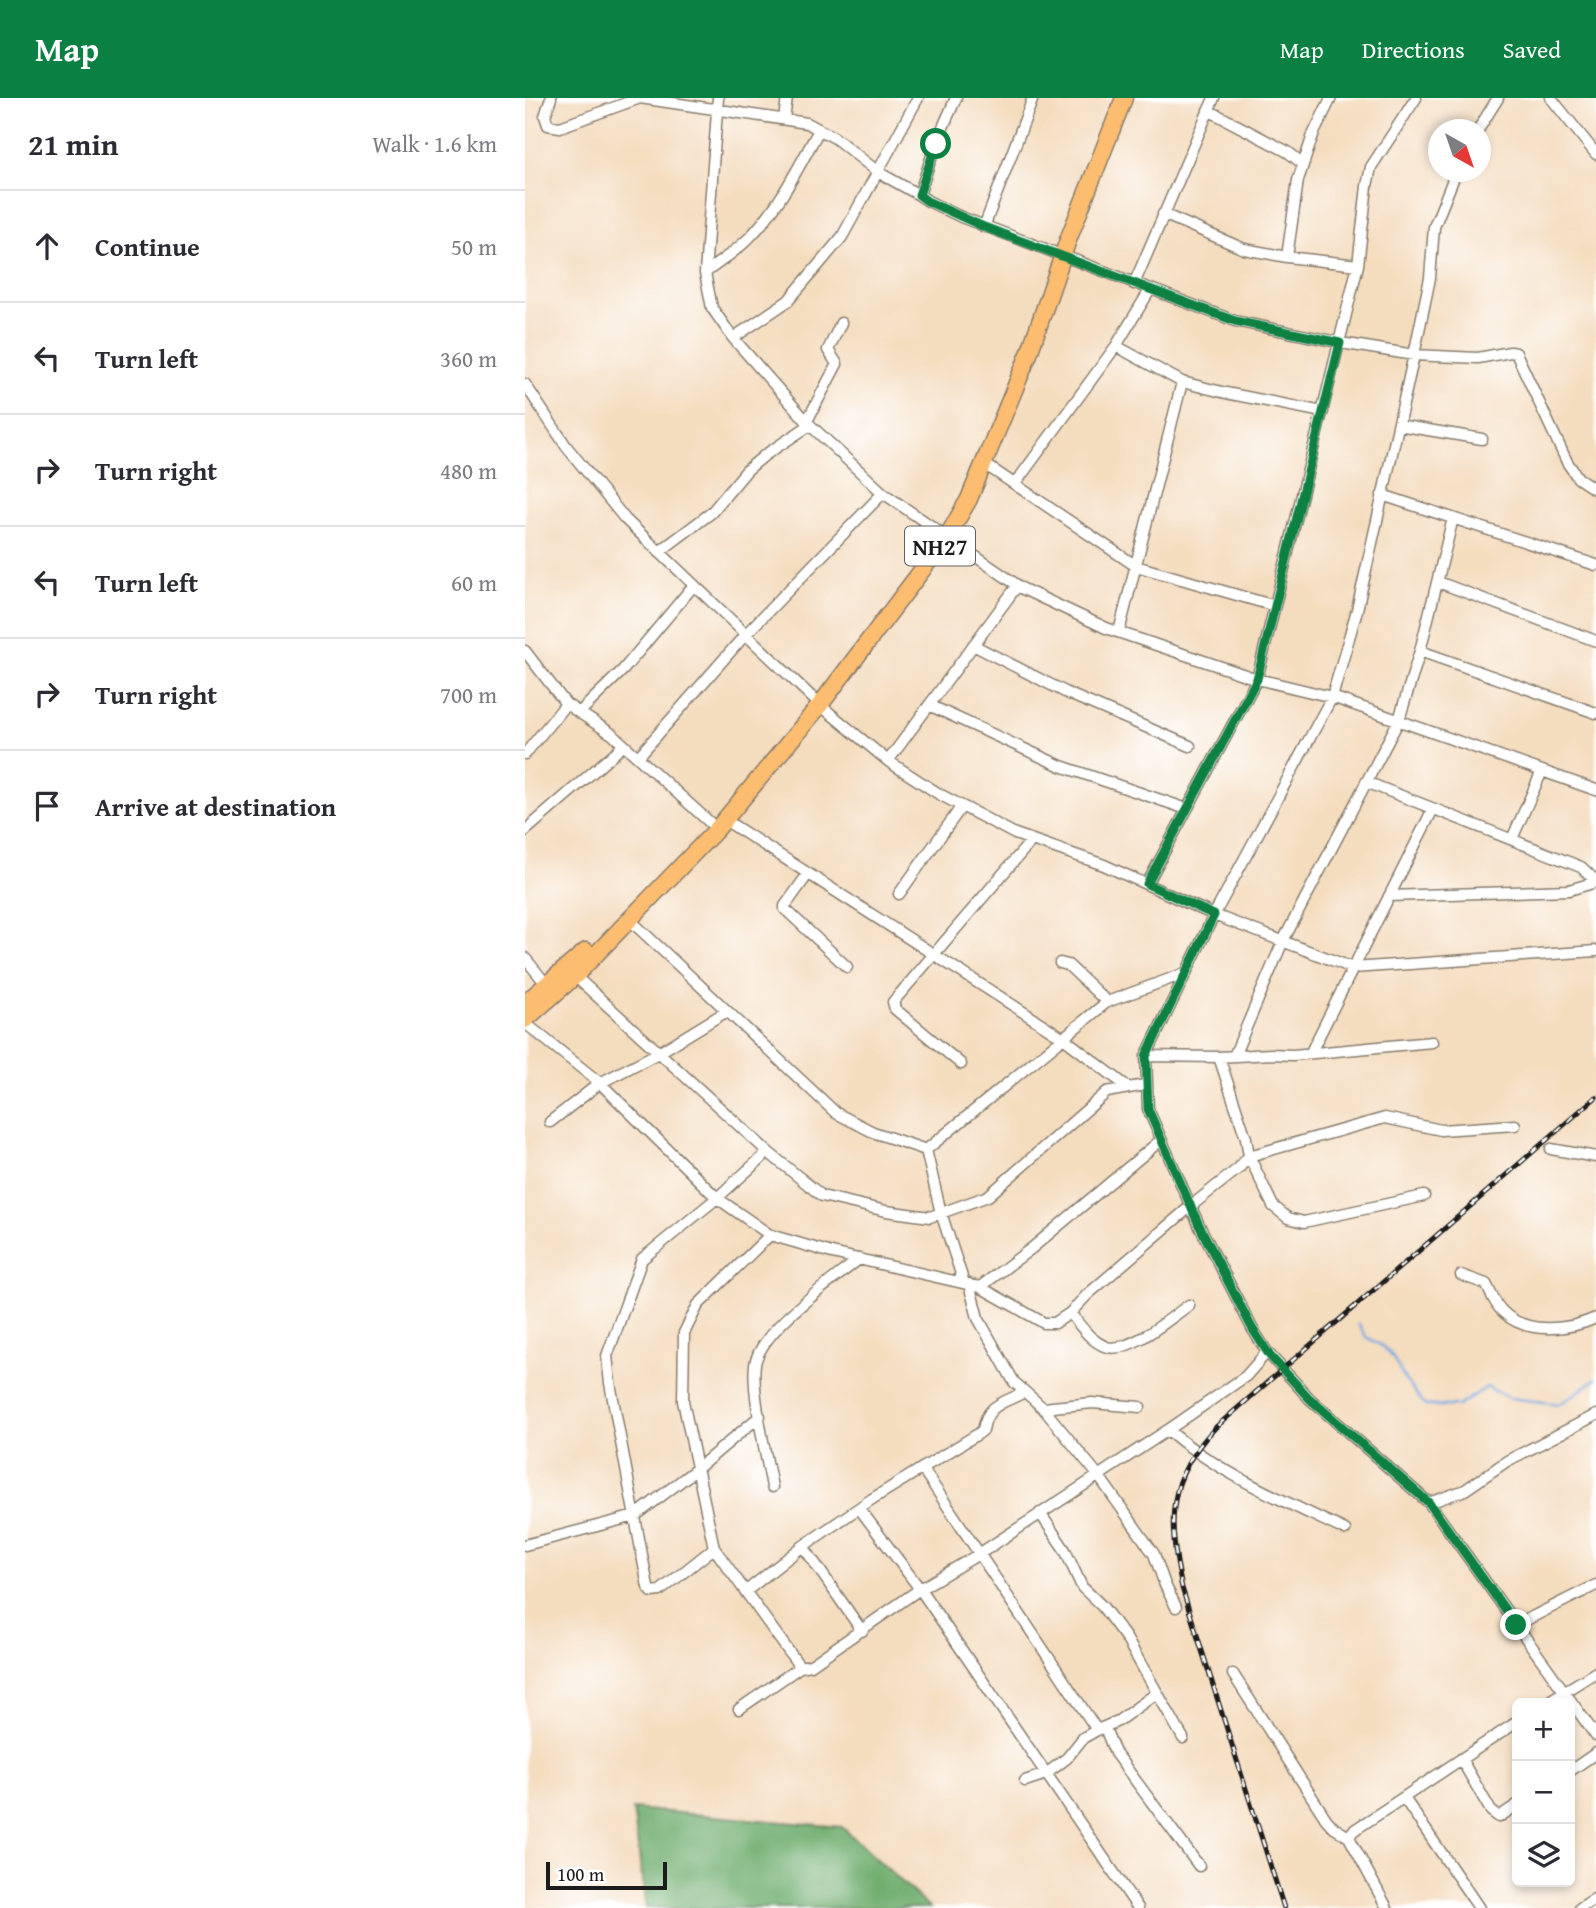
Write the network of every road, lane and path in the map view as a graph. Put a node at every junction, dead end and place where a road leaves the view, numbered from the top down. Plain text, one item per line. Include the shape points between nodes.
1 (551, 98) edge
2 (787, 98) edge
3 (918, 98) edge
4 (956, 98) edge
5 (1033, 98) edge
6 (1124, 98) edge
7 (1214, 98) edge
8 (1331, 98) edge
9 (1416, 98) edge
10 (1498, 98) edge
11 (1551, 98) edge
12 (718, 103) edge
13 (1208, 110) junction
14 (784, 119) junction
15 (1485, 119) edge
16 (820, 130) junction
17 (1596, 154) edge
18 (1303, 164) junction
19 (878, 172) junction
20 (1452, 182) edge
21 (919, 195) junction
22 (1163, 214) junction
23 (984, 227) junction
24 (1063, 256) junction
25 (1287, 257) junction
26 (1358, 265) junction
27 (705, 273) junction
28 (1134, 284) junction
29 (1150, 290) junction
30 (841, 323) dead end
31 (733, 338) junction
32 (1340, 343) junction
33 (1115, 346) junction
34 (1414, 355) junction
35 (1182, 382) junction
36 (525, 384) edge
37 (1323, 412) junction
38 (808, 423) junction
39 (1398, 425) junction
40 (1482, 439) dead end
41 (983, 463) junction
42 (1015, 484) junction
43 (1596, 490) edge
44 (883, 493) junction
45 (1383, 495) junction
46 (1453, 518) junction
47 (947, 537) junction
48 (659, 552) junction
49 (1596, 565) edge
50 (1136, 566) junction
51 (1438, 582) junction
52 (694, 585) junction
53 (1017, 586) junction
54 (1275, 606) junction
55 (1119, 632) junction
56 (745, 635) junction
57 (1596, 641) edge
58 (973, 645) junction
59 (1420, 652) junction
60 (527, 657) edge
61 (1257, 679) junction
62 (1332, 697) junction
63 (566, 704) junction
64 (820, 705) junction
65 (929, 705) junction
66 (579, 713) junction
67 (1596, 713) edge
68 (1399, 720) junction
69 (624, 745) junction
70 (1190, 746) dead end
71 (525, 754) edge
72 (638, 757) junction
73 (888, 761) junction
74 (1542, 771) junction
75 (1366, 782) junction
76 (1596, 790) edge
77 (962, 806) junction
78 (1188, 809) junction
79 (1433, 809) junction
80 (721, 825) junction
81 (525, 831) edge
82 (1511, 839) junction
83 (1032, 840) junction
84 (808, 874) junction
85 (1596, 881) edge
86 (1147, 884) junction
87 (899, 894) dead end
88 (1389, 896) junction
89 (1214, 915) junction
90 (629, 919) junction
91 (1283, 941) junction
92 (1596, 951) edge
93 (932, 956) junction
94 (525, 958) edge
95 (1059, 963) dead end
96 (847, 967) dead end
97 (1353, 968) junction
98 (1186, 973) junction
99 (575, 976) junction
100 (547, 985) junction
101 (1107, 1002) junction
102 (525, 1003) edge
103 (727, 1011) junction
104 (525, 1022) edge
105 (1062, 1037) junction
106 (1432, 1042) dead end
107 (660, 1052) junction
108 (1311, 1052) junction
109 (1146, 1056) junction
110 (1234, 1056) junction
111 (1219, 1057) junction
112 (961, 1064) dead end
113 (600, 1083) junction
114 (1145, 1085) junction
115 (1129, 1088) junction
116 (550, 1122) dead end
117 (1515, 1125) dead end
118 (1161, 1140) junction
119 (1551, 1149) dead end
120 (926, 1150) junction
121 (768, 1152) junction
122 (1249, 1156) junction
123 (1596, 1157) edge
124 (1424, 1196) dead end
125 (717, 1198) junction
126 (1191, 1206) junction
127 (941, 1213) junction
128 (770, 1235) junction
129 (859, 1259) junction
130 (1461, 1275) dead end
131 (971, 1285) junction
132 (1189, 1305) dead end
133 (1070, 1314) junction
134 (1596, 1318) edge
135 (1267, 1352) junction
136 (1025, 1392) junction
137 (1140, 1407) dead end
138 (1042, 1408) junction
139 (1596, 1415) edge
140 (760, 1416) junction
141 (1168, 1430) junction
142 (698, 1468) junction
143 (922, 1468) junction
144 (1098, 1475) junction
145 (772, 1487) dead end
146 (1429, 1503) junction
147 (859, 1508) junction
148 (1040, 1513) junction
149 (635, 1516) junction
150 (1345, 1530) dead end
151 (525, 1545) edge
152 (803, 1546) junction
153 (713, 1548) junction
154 (979, 1553) junction
155 (1596, 1585) edge
156 (920, 1589) junction
157 (745, 1592) junction
158 (1177, 1607) dead end
159 (1516, 1625) junction
160 (862, 1632) junction
161 (800, 1667) junction
162 (1596, 1672) edge
163 (1233, 1674) dead end
164 (1564, 1691) junction
165 (1157, 1693) junction
166 (1554, 1698) edge
167 (739, 1709) dead end
168 (1512, 1725) edge
169 (1101, 1729) junction
170 (1596, 1736) edge
171 (1183, 1738) dead end
172 (1596, 1754) edge
173 (1461, 1759) junction
174 (1575, 1768) edge
175 (1046, 1774) junction
176 (1025, 1781) dead end
177 (1404, 1798) junction
178 (1512, 1808) edge
179 (1349, 1837) junction
180 (1199, 1866) dead end
181 (1596, 1898) edge
182 (1138, 1908) edge
183 (1387, 1908) edge
184 (1479, 1908) edge
185 (1580, 1908) edge

1 - 12 street via 545,116 548,125 560,127 640,98
2 - 14 street
3 - 19 street
4 - 21 street
5 - 23 street
6 - 24 highway, NH27
7 - 13 street
8 - 18 street
9 - 26 street via 1371,167
10 - 15 street
11 - 17 street
12 - 14 street
12 - 27 street
13 - 18 street
13 - 22 street
14 - 16 street
16 - 19 street
16 - 27 street via 769,216
18 - 25 street
19 - 21 street
19 - 31 street via 842,237 788,301
20 - 34 street via 1434,227 1430,278
21 - 23 street
22 - 25 street via 1244,249
22 - 28 street
23 - 24 street
24 - 28 street
24 - 41 highway, NH27 via 1029,354
25 - 26 street
26 - 32 street
27 - 31 street via 712,308
28 - 29 street
29 - 32 street via 1235,321
29 - 33 street
30 - 38 street via 828,350 837,363
31 - 38 street
32 - 34 street
32 - 37 street
33 - 35 street
33 - 42 street
34 - 39 street
34 - 43 street via 1478,358 1516,353 1567,462 1578,478
35 - 37 street
35 - 50 street
36 - 48 street via 583,467
37 - 54 street
38 - 44 street
38 - 48 street via 756,462 711,513
39 - 40 street
39 - 45 street
41 - 42 street
41 - 47 highway, NH27
42 - 50 street
44 - 47 street
44 - 56 street
45 - 46 street
45 - 62 street
46 - 49 street
46 - 51 street
47 - 53 street
47 - 64 highway, NH27
48 - 52 street
50 - 54 street
50 - 55 street
51 - 57 street
51 - 59 street
52 - 56 street
52 - 66 street via 624,670
53 - 55 street
53 - 58 street
54 - 61 street
55 - 61 street
56 - 64 street
56 - 72 street
58 - 65 street
58 - 70 street via 1069,694
59 - 67 street
59 - 68 street
60 - 63 street
61 - 62 street
61 - 78 street
62 - 68 street
62 - 89 street
63 - 66 street
63 - 71 street
64 - 73 street
64 - 80 highway, NH27
65 - 73 street
65 - 78 street via 1061,766
66 - 69 street
68 - 74 street
68 - 75 street
69 - 72 street
69 - 81 street
72 - 80 street
73 - 77 street
74 - 76 street
74 - 82 street
75 - 79 street
75 - 91 street
77 - 83 street
77 - 87 street
78 - 86 street
79 - 82 street
79 - 88 street
80 - 84 street
80 - 90 highway, NH27
82 - 85 street via 1581,867
83 - 86 street
83 - 93 street
84 - 93 street
84 - 96 street via 785,909
85 - 88 street via 1569,890
86 - 89 street
88 - 97 street
89 - 91 street
89 - 98 street
90 - 99 highway, NH27
90 - 100 highway, NH27
90 - 103 street
91 - 97 street
91 - 110 street
92 - 97 street
93 - 105 street
93 - 112 street via 897,996 895,1009
94 - 100 street
95 - 101 street via 1068,965
97 - 108 street
98 - 101 street
98 - 109 street
99 - 104 highway, NH27
99 - 107 street
100 - 102 highway, NH27
101 - 105 street
103 - 107 street
103 - 120 street via 836,1113 873,1132
104 - 113 street
105 - 115 street
105 - 120 street
106 - 108 street
107 - 113 street
107 - 121 street
108 - 110 street
109 - 111 street
109 - 114 street
110 - 111 street
111 - 122 street
113 - 116 street
113 - 125 street
114 - 115 street
114 - 118 street via 1148,1109
115 - 127 street via 1107,1092 988,1196
117 - 122 street via 1441,1130 1385,1118
118 - 126 street
118 - 131 street via 1032,1248
119 - 123 street
120 - 127 street
121 - 125 street
121 - 127 street via 822,1196 886,1211 930,1217
122 - 124 street via 1273,1206 1288,1218 1304,1222
122 - 126 street
125 - 128 street
125 - 149 street via 642,1259 607,1356
126 - 133 street
126 - 135 street
127 - 131 street
128 - 129 street
128 - 142 street via 698,1304 684,1333 683,1401
129 - 131 street
129 - 140 street via 777,1327 765,1343 755,1360
130 - 134 street via 1486,1284 1499,1309 1529,1325 1579,1326
131 - 133 street via 1044,1323 1055,1323
131 - 136 street via 978,1318 1014,1382
132 - 133 street via 1119,1348 1106,1347 1090,1337
135 - 141 street via 1246,1376
135 - 146 street via 1310,1399
136 - 138 street
136 - 143 street via 993,1406 983,1430
137 - 138 street via 1092,1403
138 - 144 street
139 - 146 street via 1507,1461 1465,1490
140 - 142 street
140 - 145 street
141 - 144 street
141 - 150 street via 1201,1456
142 - 149 street
142 - 153 street
143 - 147 street
143 - 154 street
144 - 148 street
144 - 158 street via 1154,1554
146 - 159 street
147 - 152 street
147 - 156 street
148 - 154 street
148 - 165 street via 1082,1587 1126,1638
149 - 151 street
149 - 153 street via 647,1587 652,1592 660,1591
152 - 157 street
152 - 160 street
153 - 157 street
154 - 156 street
154 - 169 street
155 - 159 street
156 - 160 street
156 - 175 street
157 - 161 street
159 - 164 street
160 - 161 street via 811,1665
161 - 167 street
162 - 164 street
163 - 179 street via 1326,1818
164 - 166 street
164 - 170 street
165 - 169 street
165 - 171 street
168 - 173 street
169 - 175 street via 1083,1738
169 - 180 street
172 - 174 street
173 - 177 street
173 - 178 street via 1491,1811 1499,1817
175 - 176 street
175 - 182 street
177 - 179 street
177 - 184 street
179 - 183 street
181 - 185 street

